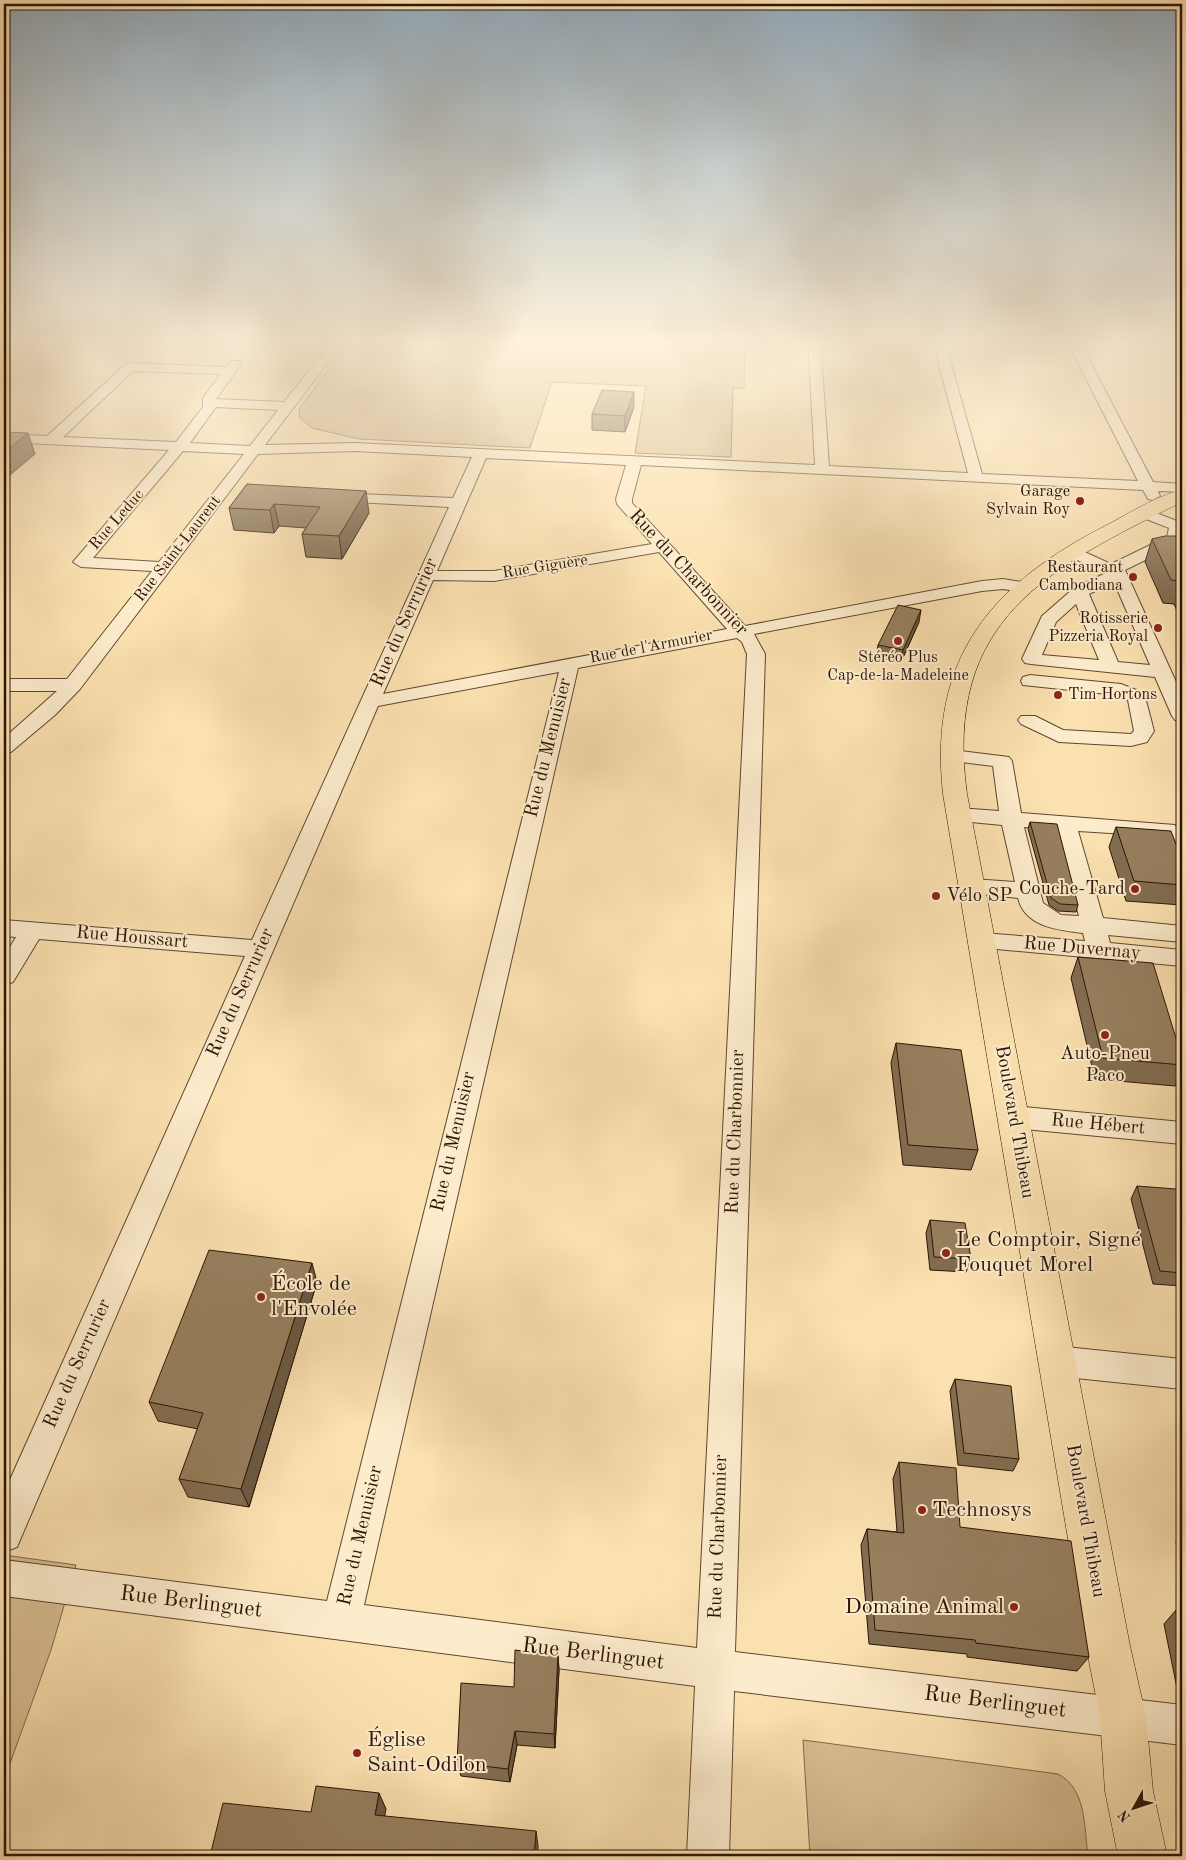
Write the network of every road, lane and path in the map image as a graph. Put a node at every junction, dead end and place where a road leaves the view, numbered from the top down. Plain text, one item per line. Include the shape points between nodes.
1 (67, 426) edge
2 (195, 426) edge
3 (272, 426) edge
4 (287, 426) edge
5 (819, 426) edge
6 (962, 426) edge
7 (1116, 426) edge
8 (4, 438) edge
9 (51, 440) junction
10 (179, 446) junction
11 (346, 447) junction
12 (254, 450) junction
13 (481, 453) junction
14 (635, 460) junction
15 (822, 470) junction
16 (976, 477) junction
17 (1147, 486) junction
18 (1182, 488) edge
19 (222, 491) junction
20 (240, 492) edge
21 (1182, 495) edge
22 (317, 496) edge
23 (459, 503) junction
24 (1152, 510) junction
25 (1178, 541) edge
26 (662, 548) junction
27 (1072, 552) junction
28 (164, 567) junction
29 (1116, 571) junction
30 (426, 575) junction
31 (1022, 587) junction
32 (1080, 592) junction
33 (740, 630) junction
34 (570, 663) junction
35 (1110, 667) junction
36 (1163, 672) junction
37 (1030, 681) dead end
38 (4, 685) edge
39 (73, 685) junction
40 (370, 702) junction
41 (1182, 716) edge
42 (1028, 720) dead end
43 (4, 748) edge
44 (952, 756) junction
45 (958, 815) junction
46 (1011, 819) junction
47 (1065, 823) junction
48 (1182, 866) edge
49 (972, 886) junction
50 (1028, 891) junction
51 (1094, 926) junction
52 (4, 928) edge
53 (34, 930) junction
54 (1182, 934) edge
55 (982, 941) junction
56 (260, 949) junction
57 (1100, 951) junction
58 (1182, 958) edge
59 (4, 976) edge
60 (1014, 1117) junction
61 (1182, 1133) edge
62 (1056, 1361) junction
63 (1182, 1374) edge
64 (4, 1534) edge
65 (4, 1578) edge
66 (340, 1622) junction
67 (714, 1670) junction
68 (1123, 1717) junction
69 (1182, 1725) edge
70 (708, 1856) edge
71 (1142, 1856) edge

1 - 9 street, Rue Leduc
2 - 10 street, Rue Leduc
3 - 12 street, Rue Saint-Laurent
4 - 11 street via 293,432
5 - 15 street
6 - 16 street
7 - 17 street
8 - 9 street
9 - 10 street
10 - 12 street
10 - 28 street, Rue Leduc via 81,562
11 - 12 street
11 - 13 street
12 - 19 street, Rue Saint-Laurent
13 - 14 street
13 - 23 street, Rue du Serrurier
14 - 15 street
14 - 26 street, Rue du Charbonnier via 624,504
15 - 16 street
16 - 17 street
17 - 18 street
17 - 24 street
19 - 20 street
19 - 28 street, Rue Saint-Laurent
21 - 24 main road, Boulevard Thibeau
22 - 23 street
23 - 30 street, Rue du Serrurier
24 - 25 street via 1177,526
24 - 27 main road, Boulevard Thibeau
25 - 29 street
26 - 30 street, Rue Giguère via 494,576
26 - 33 street, Rue du Charbonnier
27 - 29 street
27 - 31 main road, Boulevard Thibeau
28 - 39 street, Rue Saint-Laurent
29 - 32 street
29 - 36 street
30 - 40 street, Rue du Serrurier
31 - 33 street, Rue de l'Armurier via 1003,584 982,586
31 - 44 main road, Boulevard Thibeau via 994,620 969,664 954,713
32 - 35 street
32 - 35 street via 1048,620 1031,659
33 - 34 street, Rue de l'Armurier
33 - 67 street, Rue du Charbonnier via 750,640 756,654
34 - 40 street, Rue de l'Armurier
34 - 66 street, Rue du Menuisier
35 - 36 street
36 - 41 street
37 - 42 street via 1121,690 1137,697 1144,731 1140,738 1131,740 1059,736
38 - 39 street
39 - 43 street, Rue Saint-Laurent
40 - 56 street, Rue du Serrurier
44 - 45 main road, Boulevard Thibeau
44 - 46 street via 1002,761
45 - 46 street
45 - 49 main road, Boulevard Thibeau
46 - 47 street
46 - 50 street
47 - 48 street via 1167,830
47 - 51 street
49 - 50 street
49 - 55 main road, Boulevard Thibeau
50 - 51 street via 1032,907 1056,922
51 - 54 street
51 - 57 street
52 - 53 street, Rue Houssart
53 - 56 street, Rue Houssart
53 - 59 street
55 - 57 street, Rue Duvernay
55 - 60 main road, Boulevard Thibeau
56 - 64 street, Rue du Serrurier
57 - 58 street, Rue Duvernay
60 - 61 street, Rue Hébert
60 - 62 main road, Boulevard Thibeau
62 - 63 street
62 - 68 main road, Boulevard Thibeau
65 - 66 street, Rue Berlinguet
66 - 67 street, Rue Berlinguet
67 - 68 street, Rue Berlinguet
67 - 70 street, Rue du Charbonnier
68 - 69 street, Rue Berlinguet
68 - 71 main road, Boulevard Thibeau via 1129,1791

